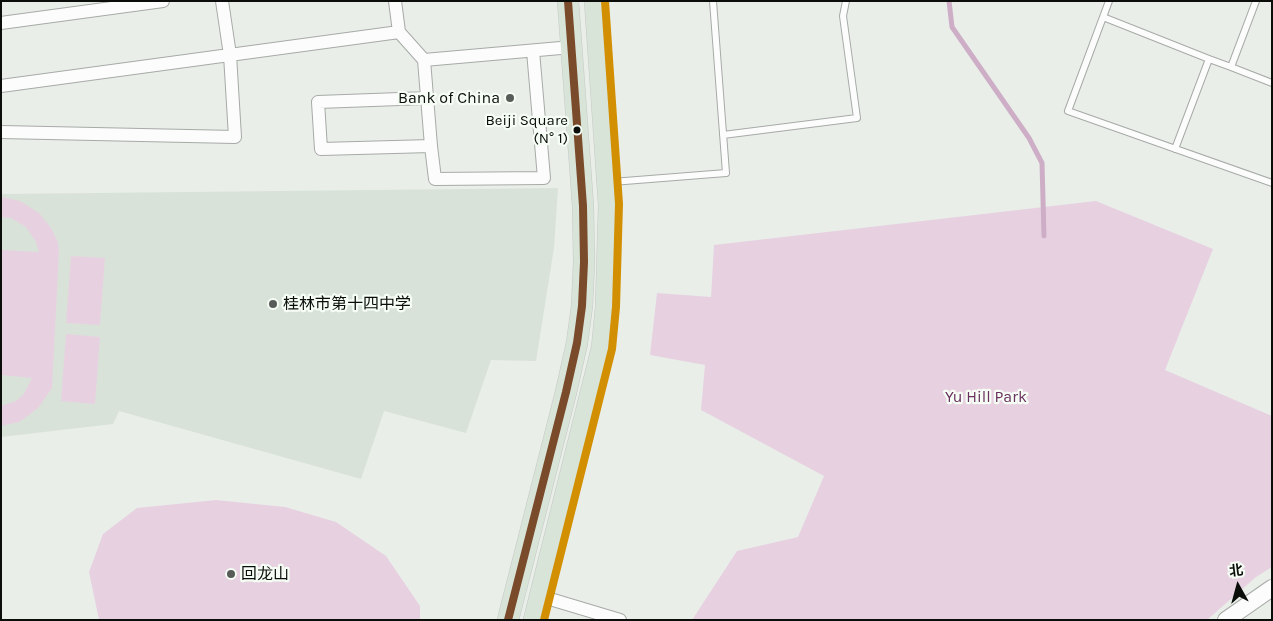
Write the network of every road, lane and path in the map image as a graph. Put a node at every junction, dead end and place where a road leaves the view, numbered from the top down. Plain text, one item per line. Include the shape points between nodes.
1 (163, 1) edge
2 (222, 1) edge
3 (395, 1) edge
4 (568, 1) edge
5 (595, 1) edge
6 (713, 1) edge
7 (846, 1) edge
8 (1109, 1) edge
9 (1256, 1) edge
10 (1103, 17) junction
11 (1, 24) edge
12 (399, 32) junction
13 (572, 47) junction
14 (533, 50) junction
15 (230, 55) junction
16 (1209, 59) junction
17 (424, 60) junction
18 (1231, 67) junction
19 (1272, 83) edge
20 (1, 86) edge
21 (427, 98) junction
22 (1, 132) edge
23 (723, 135) junction
24 (431, 146) junction
25 (1175, 148) junction
26 (608, 182) junction
27 (1272, 183) edge
28 (1272, 588) edge
29 (540, 596) junction
30 (508, 620) edge
31 (534, 620) edge
32 (620, 620) edge
33 (1226, 620) edge

1 - 11 street
2 - 15 street
3 - 12 street
4 - 13 highway
5 - 26 highway
6 - 23 lane
7 - 23 lane via 844,16 857,118
8 - 10 lane
9 - 18 lane
10 - 16 lane
10 - 25 lane via 1068,111
12 - 15 street
12 - 17 street
13 - 14 street
13 - 30 highway via 583,206 582,306 566,392
14 - 17 street
14 - 24 street via 544,178 435,179
15 - 20 street
15 - 22 street via 235,137
16 - 18 lane
16 - 25 lane
17 - 21 street
18 - 19 lane
21 - 24 street
21 - 24 street via 318,102 321,149
23 - 26 lane via 726,173
25 - 27 lane
26 - 29 highway via 608,272 602,348
28 - 33 street
29 - 31 highway
29 - 32 street

